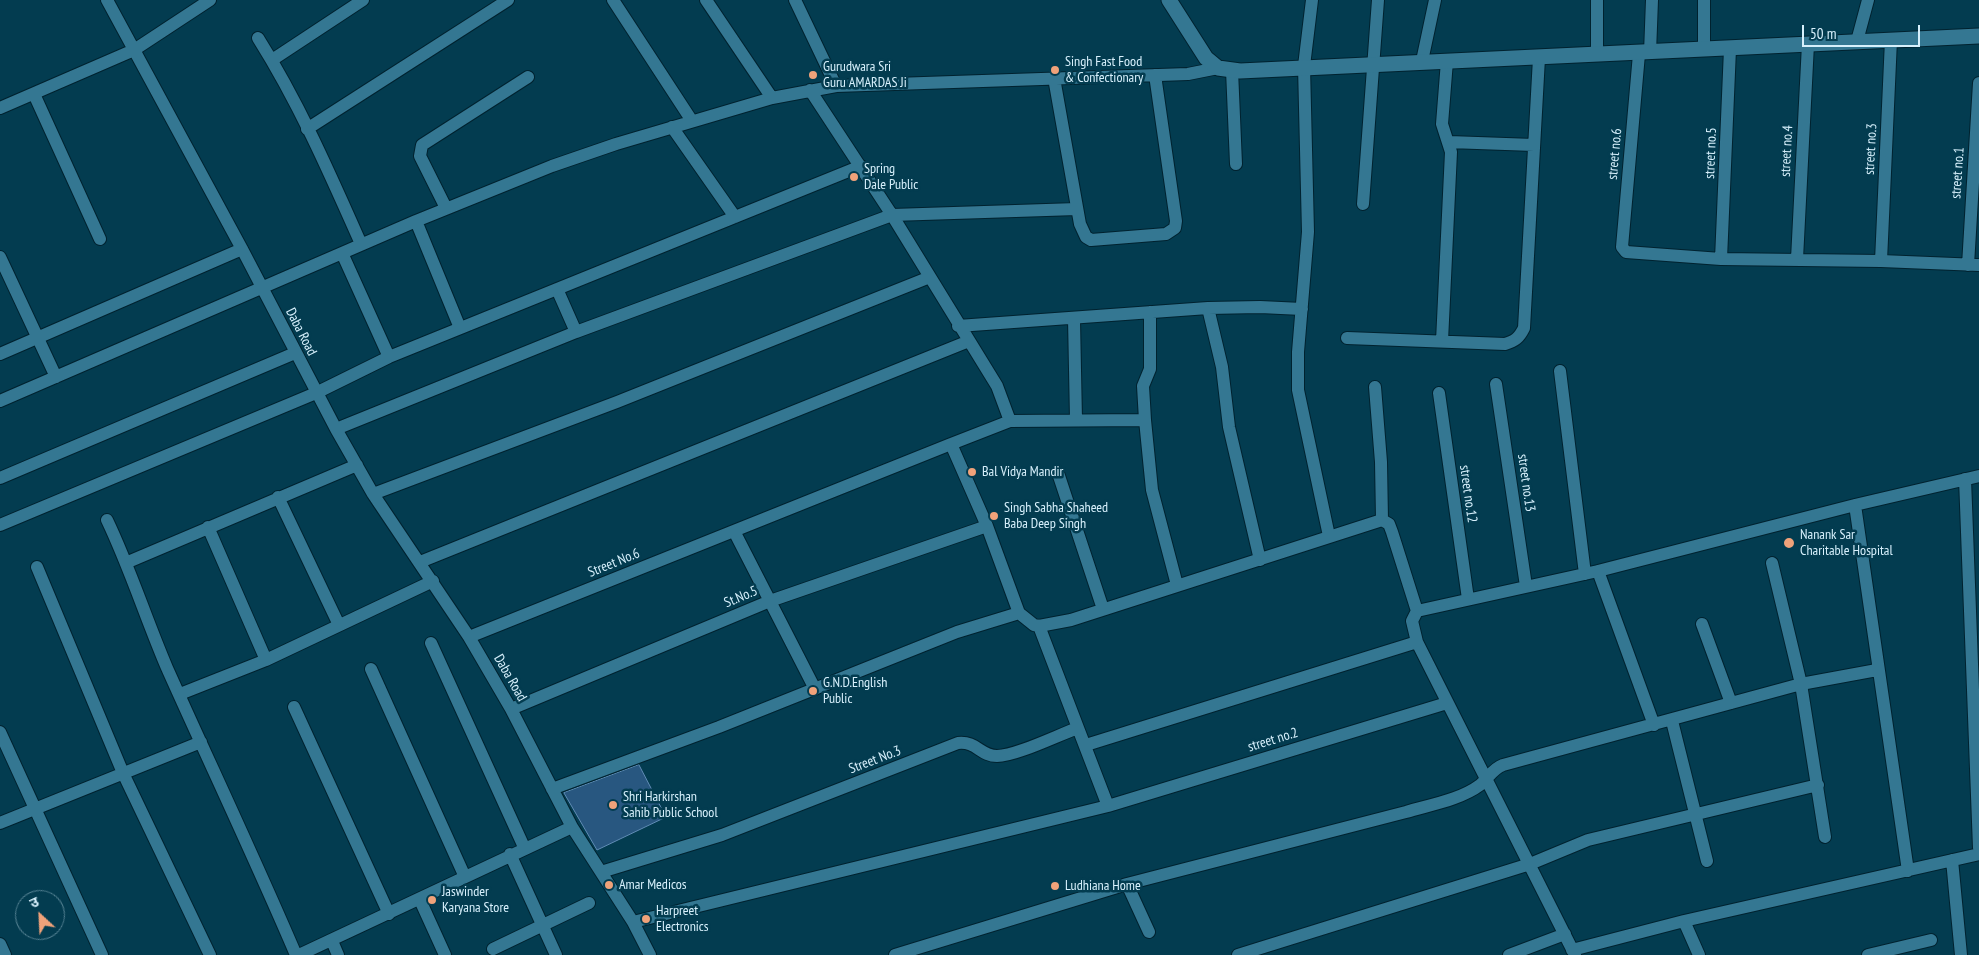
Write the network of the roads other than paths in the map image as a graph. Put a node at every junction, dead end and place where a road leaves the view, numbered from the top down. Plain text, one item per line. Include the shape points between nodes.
1 (210, 0) edge
2 (363, 0) edge
3 (508, 0) edge
4 (613, 0) edge
5 (706, 0) edge
6 (795, 0) edge
7 (1169, 0) edge
8 (1312, 0) edge
9 (1378, 0) edge
10 (1435, 0) edge
11 (1597, 0) edge
12 (1652, 0) edge
13 (1704, 0) edge
14 (1868, 0) edge
15 (113, 2) edge
16 (1979, 36) edge
17 (258, 38) dead end
18 (1891, 40) junction
19 (1857, 41) junction
20 (1808, 44) junction
21 (1730, 49) junction
22 (134, 50) junction
23 (1704, 50) junction
24 (1645, 53) junction
25 (1597, 55) junction
26 (1539, 58) junction
27 (272, 60) junction
28 (1422, 61) junction
29 (1447, 61) junction
30 (1373, 64) junction
31 (1304, 66) junction
32 (1225, 69) junction
33 (1155, 75) junction
34 (528, 77) dead end
35 (1054, 78) junction
36 (1979, 82) edge
37 (836, 86) junction
38 (810, 90) junction
39 (34, 94) junction
40 (772, 98) junction
41 (0, 108) edge
42 (692, 121) junction
43 (672, 127) junction
44 (307, 129) junction
45 (1449, 142) junction
46 (1534, 145) junction
47 (1236, 164) dead end
48 (861, 166) junction
49 (1363, 204) dead end
50 (446, 208) junction
51 (1077, 209) junction
52 (892, 215) junction
53 (735, 217) junction
54 (416, 221) junction
55 (100, 239) dead end
56 (361, 244) junction
57 (242, 249) junction
58 (342, 253) junction
59 (0, 257) edge
60 (1721, 259) junction
61 (1797, 259) junction
62 (1881, 261) junction
63 (1973, 265) edge
64 (930, 277) junction
65 (262, 288) junction
66 (557, 289) junction
67 (1208, 308) junction
68 (1302, 309) junction
69 (1150, 312) junction
70 (1074, 319) junction
71 (958, 326) junction
72 (460, 328) junction
73 (576, 332) junction
74 (38, 338) junction
75 (1347, 338) dead end
76 (1442, 341) junction
77 (969, 342) junction
78 (295, 352) junction
79 (0, 354) edge
80 (388, 357) junction
81 (1560, 371) dead end
82 (56, 377) junction
83 (1496, 384) dead end
84 (1375, 387) dead end
85 (316, 393) junction
86 (1439, 393) dead end
87 (0, 401) edge
88 (1076, 420) junction
89 (1145, 420) junction
90 (1010, 421) junction
91 (336, 430) junction
92 (951, 444) junction
93 (357, 465) junction
94 (1058, 473) dead end
95 (1979, 476) edge
96 (0, 478) edge
97 (1965, 479) junction
98 (373, 494) junction
99 (278, 497) junction
100 (1855, 505) junction
101 (107, 520) dead end
102 (1382, 520) junction
103 (0, 525) edge
104 (987, 526) junction
105 (208, 527) junction
106 (734, 531) junction
107 (1329, 536) junction
108 (1260, 560) junction
109 (128, 562) junction
110 (420, 562) junction
111 (1772, 563) dead end
112 (37, 567) dead end
113 (1598, 571) junction
114 (1585, 574) junction
115 (433, 581) junction
116 (1176, 585) junction
117 (1526, 586) junction
118 (1468, 599) junction
119 (770, 601) junction
120 (1103, 609) junction
121 (1417, 611) junction
122 (1019, 613) junction
123 (1702, 624) dead end
124 (339, 625) junction
125 (1039, 626) junction
126 (469, 637) junction
127 (1417, 642) junction
128 (431, 643) dead end
129 (266, 660) junction
130 (371, 669) dead end
131 (1877, 670) junction
132 (1801, 684) junction
133 (815, 689) junction
134 (180, 694) junction
135 (1731, 702) junction
136 (1447, 703) junction
137 (294, 706) dead end
138 (511, 709) junction
139 (1672, 721) junction
140 (1654, 725) junction
141 (1078, 728) junction
142 (0, 732) edge
143 (201, 742) junction
144 (1086, 745) junction
145 (123, 773) junction
146 (1487, 778) junction
147 (1818, 786) junction
148 (552, 789) junction
149 (1108, 806) junction
150 (36, 808) junction
151 (1696, 814) junction
152 (0, 822) edge
153 (572, 827) junction
154 (1825, 837) dead end
155 (524, 847) junction
156 (1979, 848) edge
157 (510, 854) junction
158 (1979, 854) edge
159 (1952, 860) junction
160 (1706, 861) dead end
161 (1530, 864) junction
162 (1908, 871) junction
163 (601, 872) junction
164 (465, 877) junction
165 (1127, 884) junction
166 (420, 900) junction
167 (589, 903) dead end
168 (389, 914) junction
169 (1684, 921) junction
170 (633, 922) junction
171 (542, 926) junction
172 (1149, 932) dead end
173 (1565, 934) junction
174 (1931, 940) dead end
175 (332, 941) junction
176 (0, 944) edge
177 (493, 948) dead end
178 (1573, 952) edge
179 (5, 955) edge
180 (102, 955) edge
181 (210, 955) edge
182 (298, 955) edge
183 (338, 955) edge
184 (445, 955) edge
185 (556, 955) edge
186 (650, 955) edge
187 (895, 955) edge
188 (1238, 955) edge
189 (1509, 955) edge
190 (1700, 955) edge
191 (1868, 955) edge
192 (1961, 955) edge

1 - 22 street
2 - 27 street
3 - 44 street
4 - 42 street
5 - 40 street
6 - 37 street
7 - 32 street via 1206,58
8 - 31 street
9 - 30 street
10 - 28 street
11 - 25 street
12 - 24 street
13 - 23 street
14 - 19 street
15 - 22 street, Daba Road
16 - 18 street
17 - 27 street
18 - 19 street
18 - 62 street, street no.3
19 - 20 street
20 - 21 street
20 - 61 street, street no.4
21 - 23 street
21 - 60 street, street no.5
22 - 39 street
22 - 57 street, Daba Road
23 - 24 street
24 - 25 street
24 - 60 street, street no.6 via 1622,247 1630,253
25 - 26 street
26 - 29 street
26 - 46 street
27 - 44 street
28 - 29 street
28 - 30 street
29 - 45 street via 1442,124
30 - 31 street
30 - 49 street
31 - 32 street
31 - 68 street via 1308,232
32 - 33 street
32 - 47 street
33 - 35 street
33 - 51 street via 1175,228 1166,234 1091,240 1083,232
34 - 50 street via 422,145 420,156
35 - 37 street
35 - 51 street
36 - 63 street, street no.1
37 - 38 street
38 - 40 street
38 - 48 street
39 - 41 street
39 - 55 street
40 - 42 street
42 - 43 street
43 - 50 street via 552,166
43 - 53 street
44 - 56 street
45 - 46 street
45 - 76 street
46 - 76 street via 1524,328 1513,342 1505,344
48 - 52 street
48 - 53 street
50 - 54 street
51 - 52 street
52 - 64 street
52 - 73 street
53 - 66 street
54 - 56 street
54 - 72 street
56 - 58 street
57 - 65 street, Daba Road
57 - 74 street
58 - 65 street
58 - 80 street
59 - 74 street
60 - 61 street
61 - 62 street
62 - 63 street
64 - 71 street
64 - 98 street via 617,402
65 - 78 street, Daba Road
65 - 82 street
66 - 72 street
66 - 73 street
67 - 68 street
67 - 69 street
67 - 108 street via 1222,367 1228,427
68 - 107 street via 1298,390
69 - 70 street
69 - 89 street via 1150,369 1143,386
70 - 71 street
70 - 88 street
71 - 77 street
72 - 80 street
73 - 91 street
74 - 79 street
74 - 82 street
75 - 76 street
77 - 90 street via 997,386
77 - 110 street
78 - 85 street, Daba Road
78 - 96 street
80 - 85 street
81 - 114 street
82 - 87 street
83 - 117 street, street no.13
84 - 102 street
85 - 91 street, Daba Road
85 - 103 street
86 - 118 street, street no.12
88 - 89 street
88 - 90 street
89 - 116 street via 1152,490
90 - 92 street, Street No.6
91 - 93 street, Daba Road
92 - 104 street
92 - 106 street, Street No.6
93 - 98 street, Daba Road
93 - 99 street
94 - 120 street
95 - 97 street
97 - 100 street
97 - 156 street
98 - 110 street, Daba Road
99 - 105 street
99 - 124 street
100 - 113 street
100 - 131 street
101 - 109 street
102 - 107 street
102 - 121 street via 1389,524
104 - 119 street, St.No.5
104 - 122 street
105 - 109 street
105 - 129 street
106 - 119 street
106 - 126 street, Street No.6
107 - 108 street
108 - 116 street
109 - 134 street
110 - 115 street, Daba Road
111 - 132 street
112 - 145 street
113 - 114 street
113 - 140 street
114 - 117 street
115 - 124 street
115 - 126 street, Daba Road
116 - 120 street
117 - 118 street
118 - 121 street
119 - 133 street
119 - 138 street, St.No.5
120 - 125 street
121 - 127 street via 1412,621
122 - 125 street
122 - 133 street via 956,632
123 - 135 street
124 - 129 street
125 - 141 street
126 - 138 street, Daba Road
127 - 136 street
127 - 144 street
128 - 155 street
129 - 134 street
130 - 164 street
131 - 132 street
131 - 162 street
132 - 135 street
132 - 147 street
133 - 148 street
134 - 143 street
135 - 139 street
136 - 146 street
136 - 149 street, street no.2
137 - 168 street
138 - 148 street, Daba Road
139 - 140 street
139 - 151 street
140 - 146 street via 1504,765 1492,771
141 - 144 street
141 - 163 street, Street No.3 via 1008,755 988,754 973,744 958,744 722,835
142 - 150 street
143 - 145 street
143 - 182 street
144 - 149 street
145 - 150 street
145 - 181 street
146 - 161 street
146 - 165 street via 1469,791 1406,812
147 - 151 street
147 - 154 street
148 - 153 street, Daba Road
149 - 170 street, street no.2
150 - 152 street
150 - 180 street
151 - 160 street
151 - 161 street via 1588,840
153 - 155 street
153 - 163 street, Daba Road
155 - 157 street
157 - 164 street
157 - 171 street
158 - 159 street
159 - 162 street
159 - 192 street
161 - 173 street
161 - 188 street
162 - 169 street
163 - 170 street, Daba Road
164 - 166 street
165 - 172 street
165 - 187 street
166 - 168 street
166 - 184 street
167 - 171 street
168 - 175 street
169 - 178 street
169 - 190 street
170 - 186 street, Daba Road
171 - 177 street
171 - 185 street
173 - 178 street
173 - 189 street
174 - 191 street
175 - 182 street
175 - 183 street
176 - 179 street

